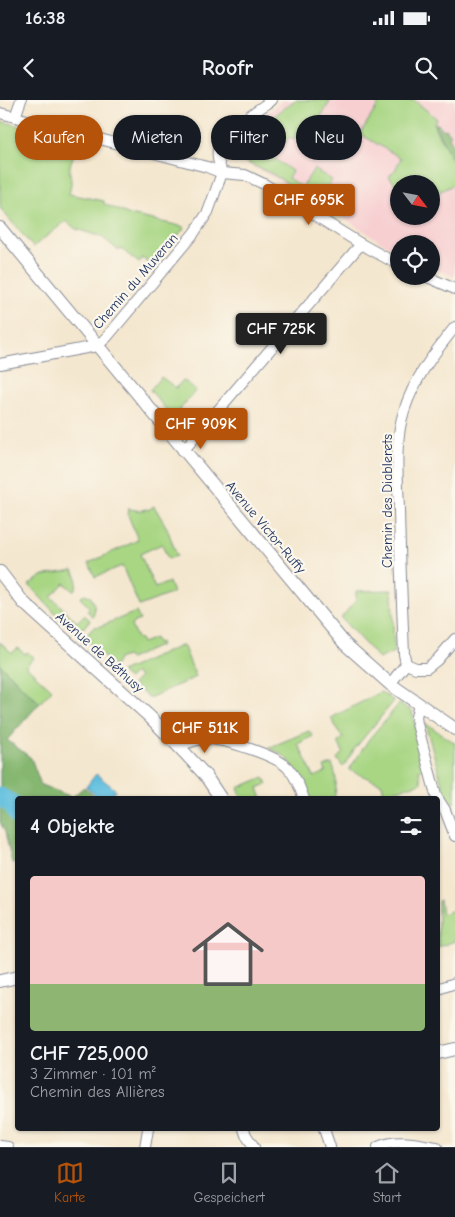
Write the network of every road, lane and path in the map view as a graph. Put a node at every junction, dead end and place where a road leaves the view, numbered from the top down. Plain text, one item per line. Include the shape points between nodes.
1 (21, 100) edge
2 (265, 102) edge
3 (0, 113) edge
4 (16, 115) edge
5 (15, 117) edge
6 (103, 140) edge
7 (222, 173) junction
8 (0, 228) edge
9 (361, 244) junction
10 (390, 261) edge
11 (440, 282) edge
12 (455, 289) edge
13 (455, 327) edge
14 (97, 346) junction
15 (0, 364) edge
16 (184, 451) junction
17 (0, 572) edge
18 (455, 639) edge
19 (406, 664) junction
20 (390, 684) junction
21 (419, 704) junction
22 (455, 728) edge
23 (178, 746) junction
24 (219, 796) edge
25 (303, 796) edge
26 (436, 796) edge
27 (440, 803) edge
28 (455, 836) edge
29 (15, 978) edge
30 (0, 981) edge
31 (455, 983) edge
32 (440, 988) edge
33 (455, 1049) edge
34 (440, 1053) edge
35 (148, 1131) edge
36 (245, 1131) edge
37 (325, 1131) edge
38 (0, 1146) edge
39 (8, 1147) edge
40 (146, 1147) edge
41 (254, 1147) edge
42 (330, 1147) edge
43 (378, 1147) edge
44 (437, 1147) edge

1 - 4 street
2 - 7 street via 224,136 218,149
3 - 5 street
6 - 7 street
7 - 9 street via 245,176 266,185
7 - 14 street, Chemin du Muveran via 208,212 194,233
8 - 14 street, Avenue Victor-Ruffy
9 - 10 street
9 - 16 street
11 - 12 street
13 - 19 street, Chemin des Diablerets via 415,382 400,430 398,490
14 - 15 street, Chemin du Muveran
14 - 16 street, Avenue Victor-Ruffy
16 - 20 street, Avenue Victor-Ruffy via 345,644
17 - 23 street, Avenue de Béthusy via 30,608
18 - 19 street via 427,668
19 - 20 street
20 - 21 street, Avenue Victor-Ruffy
21 - 22 street, Avenue Victor-Ruffy
21 - 26 street via 417,724
23 - 24 street, Avenue de Béthusy
23 - 25 street via 208,739 266,754 287,766
27 - 28 street
29 - 30 street
31 - 32 street
33 - 34 street
35 - 40 street
36 - 41 street
37 - 42 street
38 - 39 street
43 - 44 street via 396,1141

